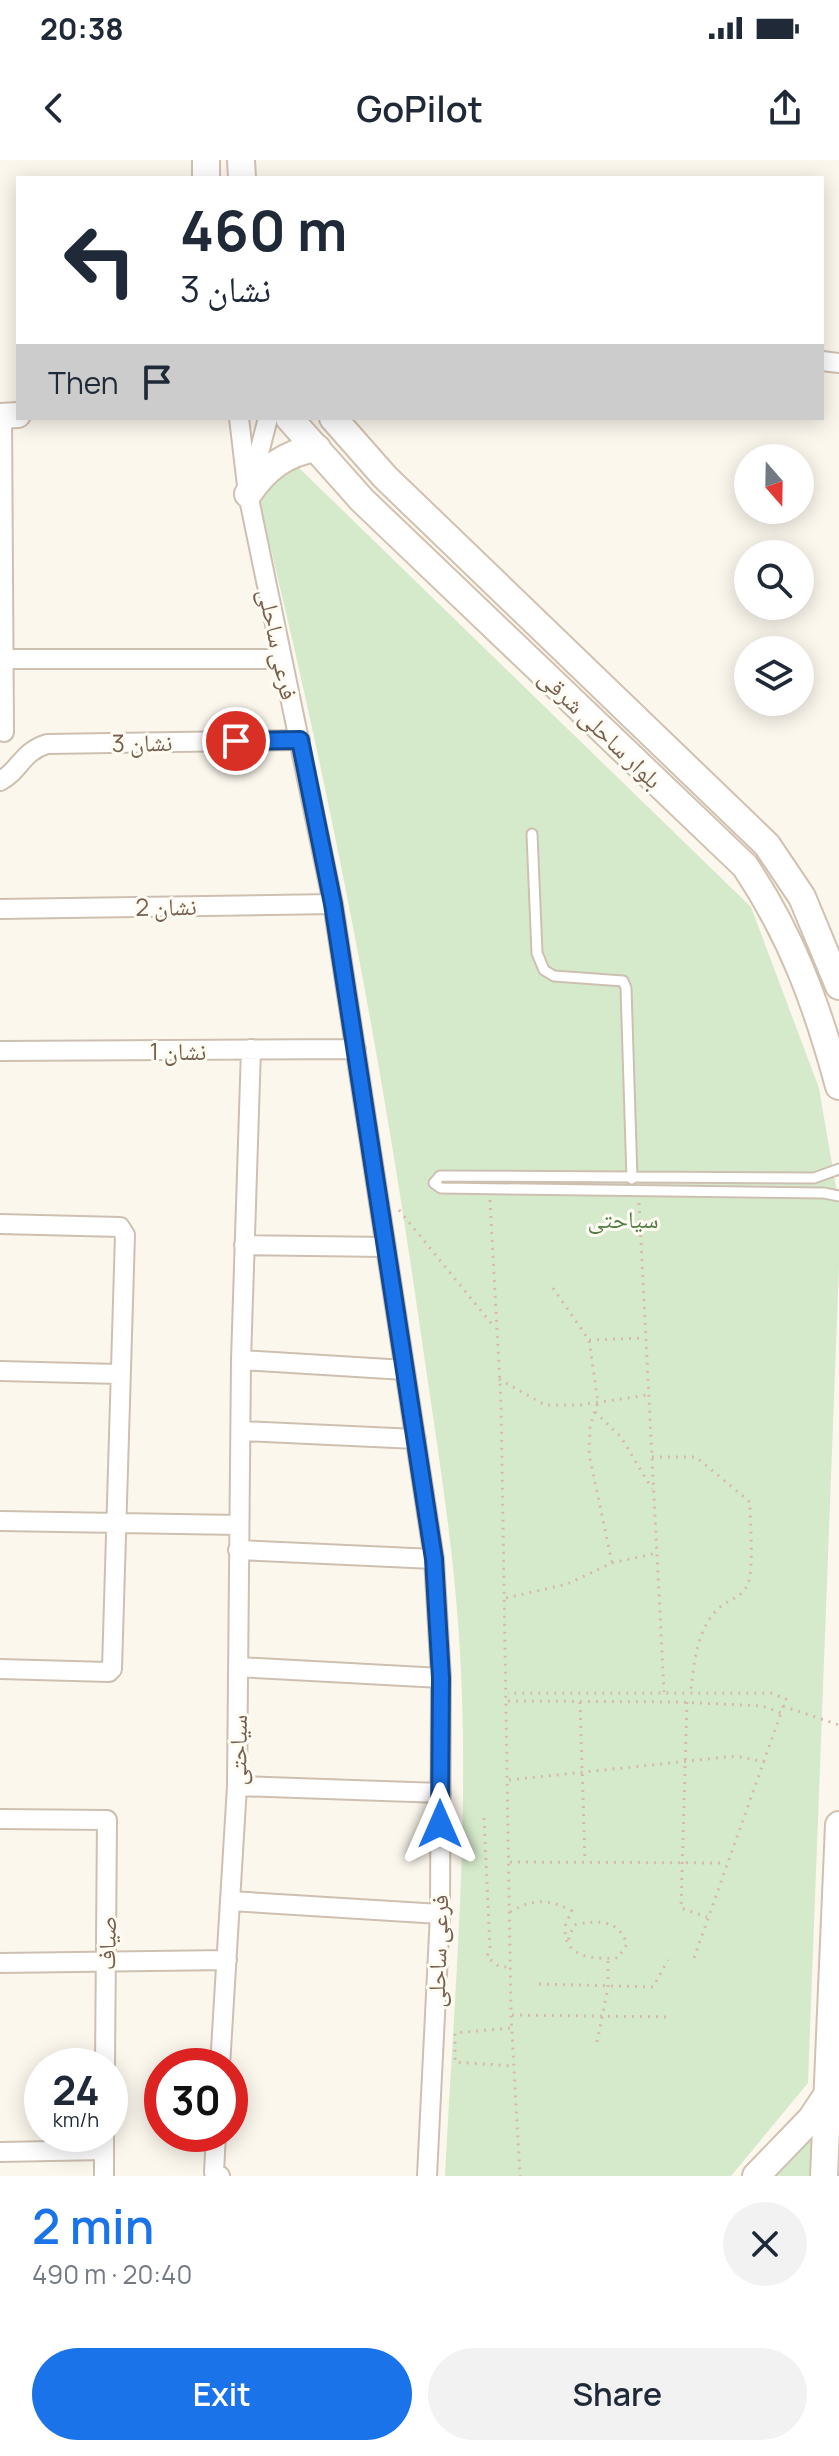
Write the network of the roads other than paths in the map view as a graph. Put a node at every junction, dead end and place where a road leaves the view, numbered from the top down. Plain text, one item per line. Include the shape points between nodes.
1 (7, 416) edge
2 (239, 420) edge
3 (267, 420) edge
4 (291, 420) edge
5 (335, 420) edge
6 (317, 448) junction
7 (248, 494) junction
8 (1, 563) edge
9 (4, 659) junction
10 (282, 659) junction
11 (2, 732) edge
12 (300, 740) junction
13 (34, 748) junction
14 (0, 781) edge
15 (532, 834) dead end
16 (333, 904) junction
17 (0, 909) edge
18 (839, 986) edge
19 (251, 1049) junction
20 (356, 1049) junction
21 (0, 1051) edge
22 (839, 1086) edge
23 (839, 1169) edge
24 (826, 1173) junction
25 (632, 1177) junction
26 (635, 1191) junction
27 (834, 1195) edge
28 (0, 1224) edge
29 (244, 1245) junction
30 (386, 1247) junction
31 (241, 1360) junction
32 (405, 1370) junction
33 (0, 1371) edge
34 (119, 1374) junction
35 (241, 1431) junction
36 (416, 1439) junction
37 (0, 1521) edge
38 (115, 1523) junction
39 (239, 1525) junction
40 (238, 1550) junction
41 (434, 1559) junction
42 (238, 1667) junction
43 (0, 1669) edge
44 (441, 1678) junction
45 (237, 1786) junction
46 (441, 1793) junction
47 (0, 1819) edge
48 (839, 1825) edge
49 (231, 1901) junction
50 (440, 1914) junction
51 (227, 1960) junction
52 (0, 1963) edge
53 (106, 1963) junction
54 (105, 2048) edge
55 (221, 2048) edge
56 (834, 2062) edge
57 (827, 2095) junction
58 (24, 2150) edge
59 (0, 2152) edge
60 (104, 2152) edge
61 (215, 2152) edge
62 (104, 2176) edge
63 (220, 2176) edge
64 (427, 2176) edge
65 (756, 2176) edge
66 (824, 2176) edge

1 - 8 street
2 - 7 street, فرعی ساحلی
3 - 7 street, فرعی ساحلی
4 - 6 main road, بلوار ساحلی شرقی
5 - 18 main road, بلوار ساحلی شرقی via 385,477 767,845 802,897
6 - 7 main road via 295,451 278,461
6 - 22 main road, بلوار ساحلی شرقی via 362,500 745,866 776,913 806,980
7 - 10 street, فرعی ساحلی
8 - 9 street
9 - 10 street
9 - 11 street
10 - 12 street, فرعی ساحلی
11 - 13 street
12 - 13 street, نشان 3
12 - 16 street, فرعی ساحلی
13 - 14 street
15 - 25 lane via 537,953 544,970 554,976 623,981 626,988
16 - 17 street, نشان 2
16 - 20 street, فرعی ساحلی
19 - 20 street, نشان 1
19 - 21 street, نشان 1
19 - 29 street, سیاحتی
20 - 30 street, فرعی ساحلی
23 - 24 lane
24 - 25 lane via 814,1178
24 - 27 lane
25 - 26 lane
25 - 26 lane via 440,1176 434,1183 441,1188
26 - 27 lane
28 - 34 street via 123,1230
29 - 30 street
29 - 31 street, سیاحتی
30 - 32 street, فرعی ساحلی
31 - 32 street
31 - 35 street, سیاحتی
32 - 36 street, فرعی ساحلی
33 - 34 street
34 - 38 street
35 - 36 street
35 - 39 street, سیاحتی
36 - 41 street, فرعی ساحلی
37 - 38 street
38 - 39 street
38 - 43 street via 109,1672
39 - 40 street, سیاحتی
40 - 41 street
40 - 42 street, سیاحتی
41 - 44 street, فرعی ساحلی
42 - 44 street
42 - 45 street, سیاحتی
44 - 46 street, فرعی ساحلی
45 - 46 street
45 - 49 street, سیاحتی
46 - 50 street, فرعی ساحلی
47 - 53 street, صیاف via 107,1820
48 - 56 main road
49 - 50 street
49 - 51 street, سیاحتی
50 - 64 street, فرعی ساحلی
51 - 53 street
51 - 55 street, سیاحتی
52 - 53 street
53 - 54 street, صیاف
56 - 57 main road
57 - 65 main road
57 - 66 main road
58 - 59 street
60 - 62 street
61 - 63 street via 214,2172

